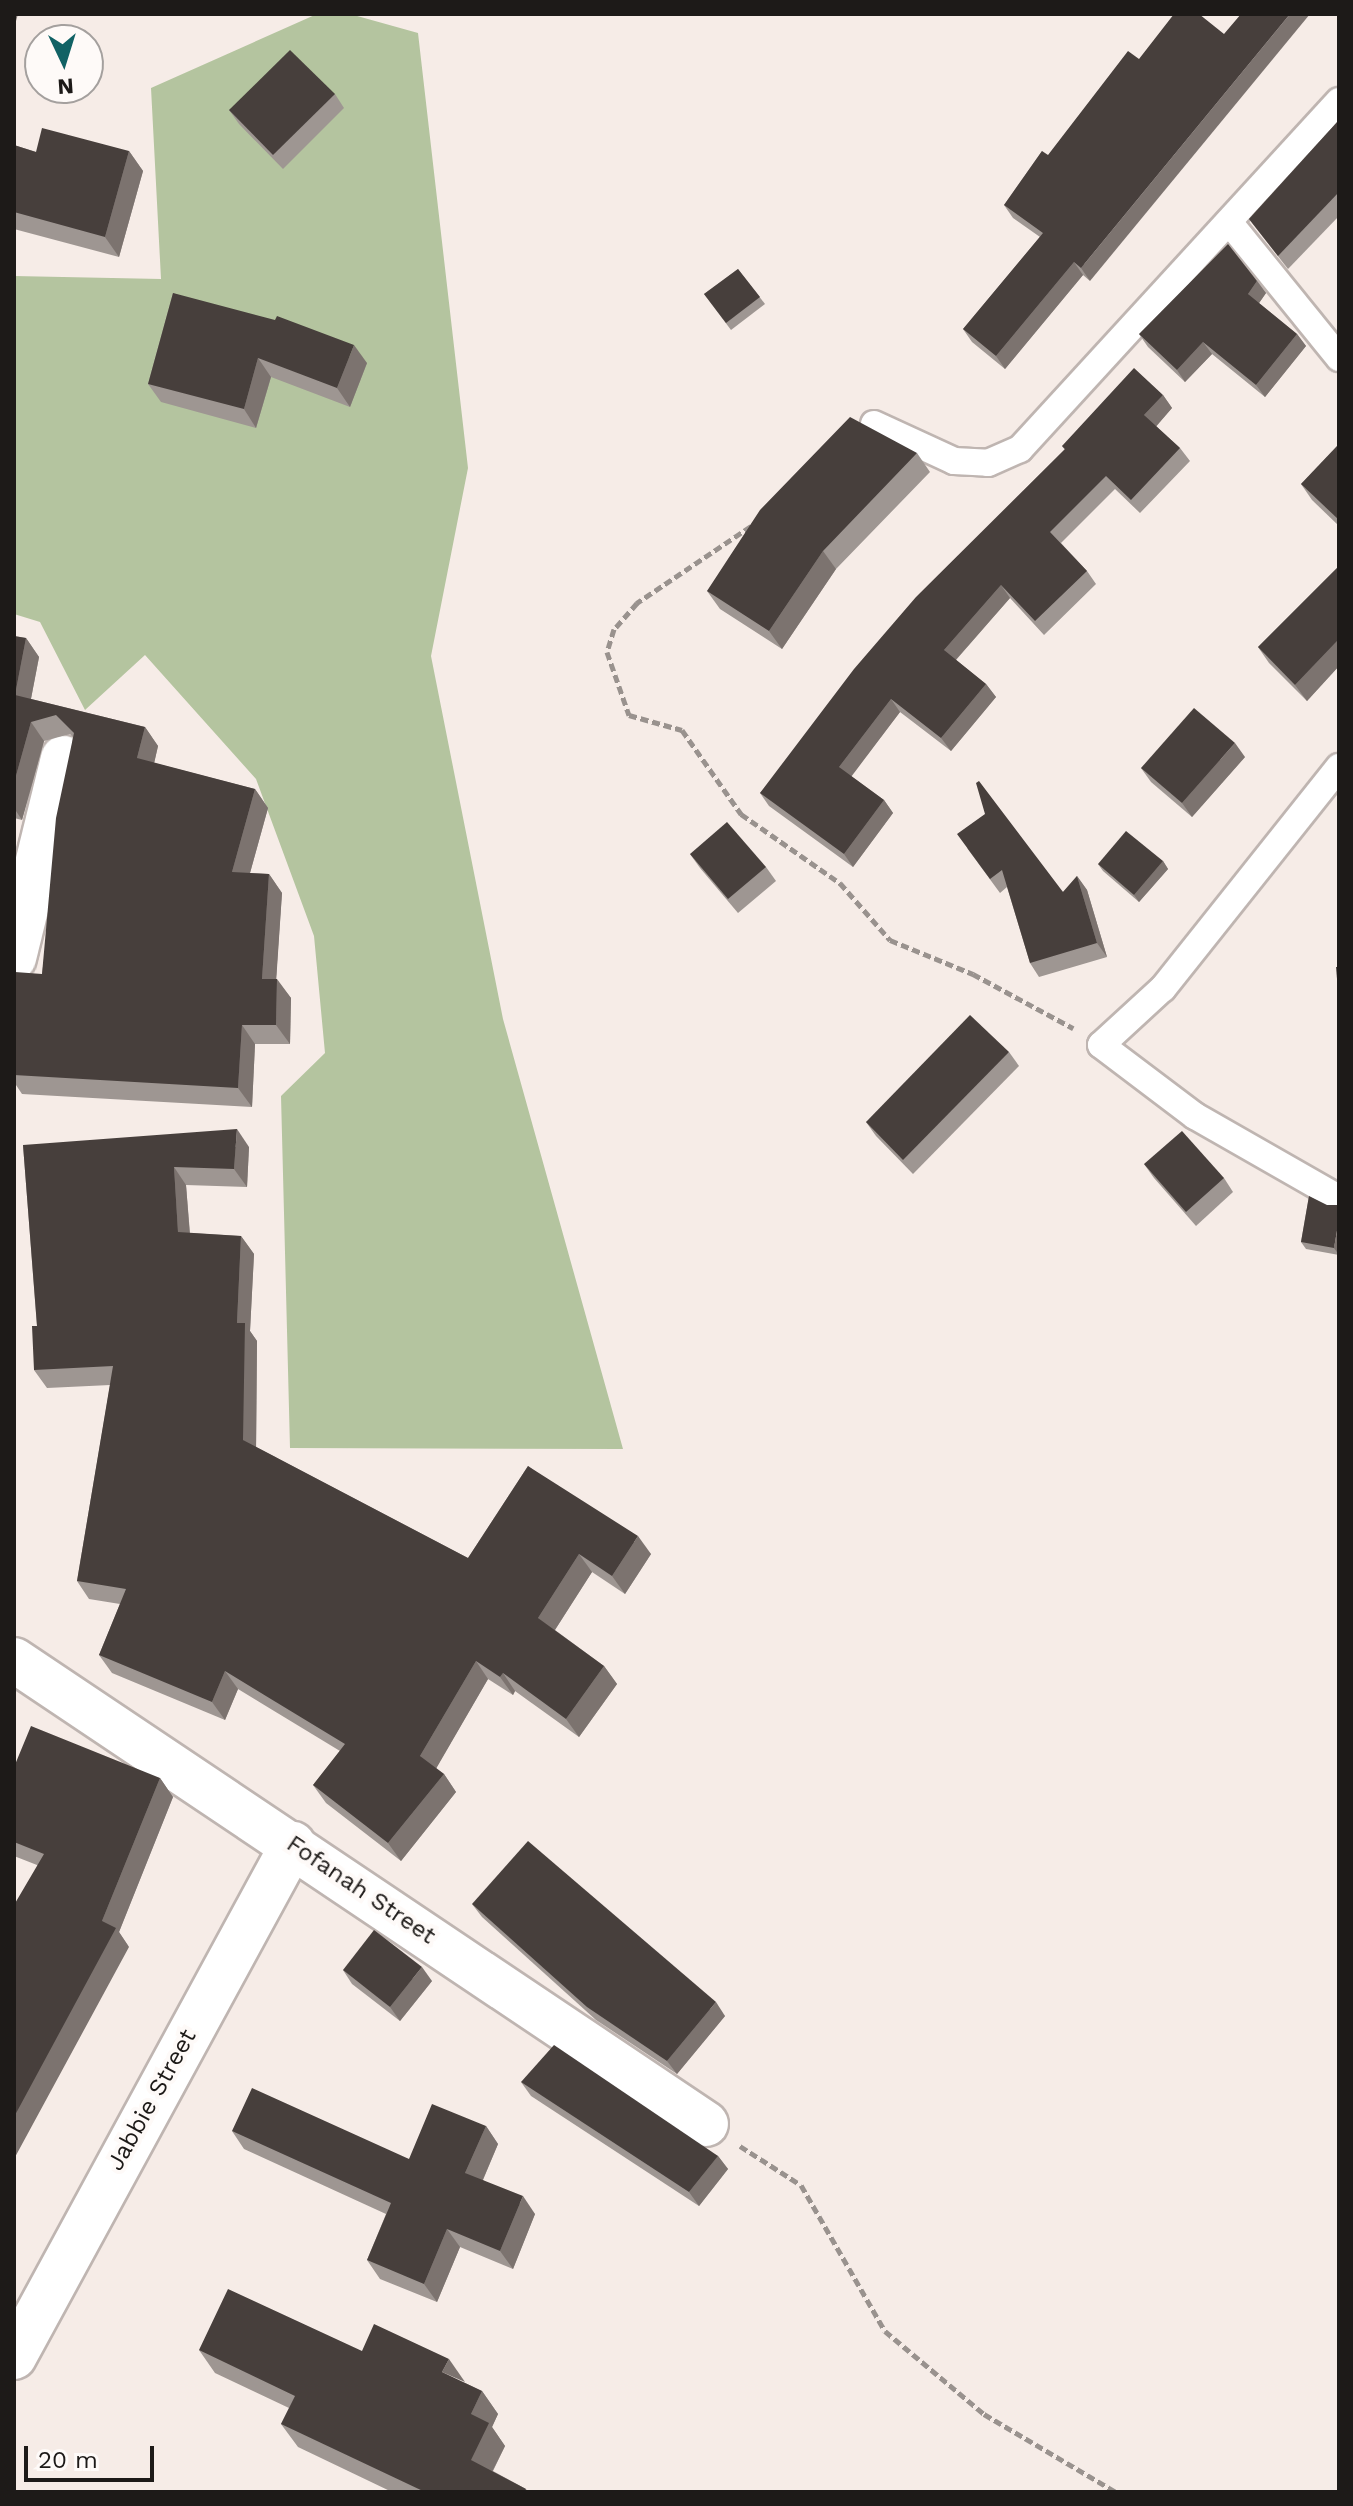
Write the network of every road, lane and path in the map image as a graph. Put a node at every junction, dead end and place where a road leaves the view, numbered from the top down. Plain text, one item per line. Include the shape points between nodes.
1 (1339, 101) edge
2 (1229, 222) junction
3 (1339, 358) edge
4 (874, 424) dead end
5 (760, 516) edge
6 (63, 758) dead end
7 (1339, 767) edge
8 (14, 958) edge
9 (1101, 1045) junction
10 (1339, 1198) edge
11 (17, 1654) edge
12 (293, 1844) junction
13 (706, 2124) joint
14 (14, 2357) edge
15 (1116, 2492) edge

1 - 2 lane
2 - 3 lane
2 - 4 lane via 1020,449 988,463 954,461
5 - 9 path via 742,535 637,603 614,629 607,652 629,715 682,730 741,814 840,883 890,940 973,974
6 - 8 street
7 - 9 lane via 1163,988
9 - 10 lane via 1195,1116
11 - 12 street, Fofanah Street
12 - 13 street, Fofanah Street
12 - 14 street, Jabbie Street
13 - 15 path via 801,2185 885,2331 984,2414

